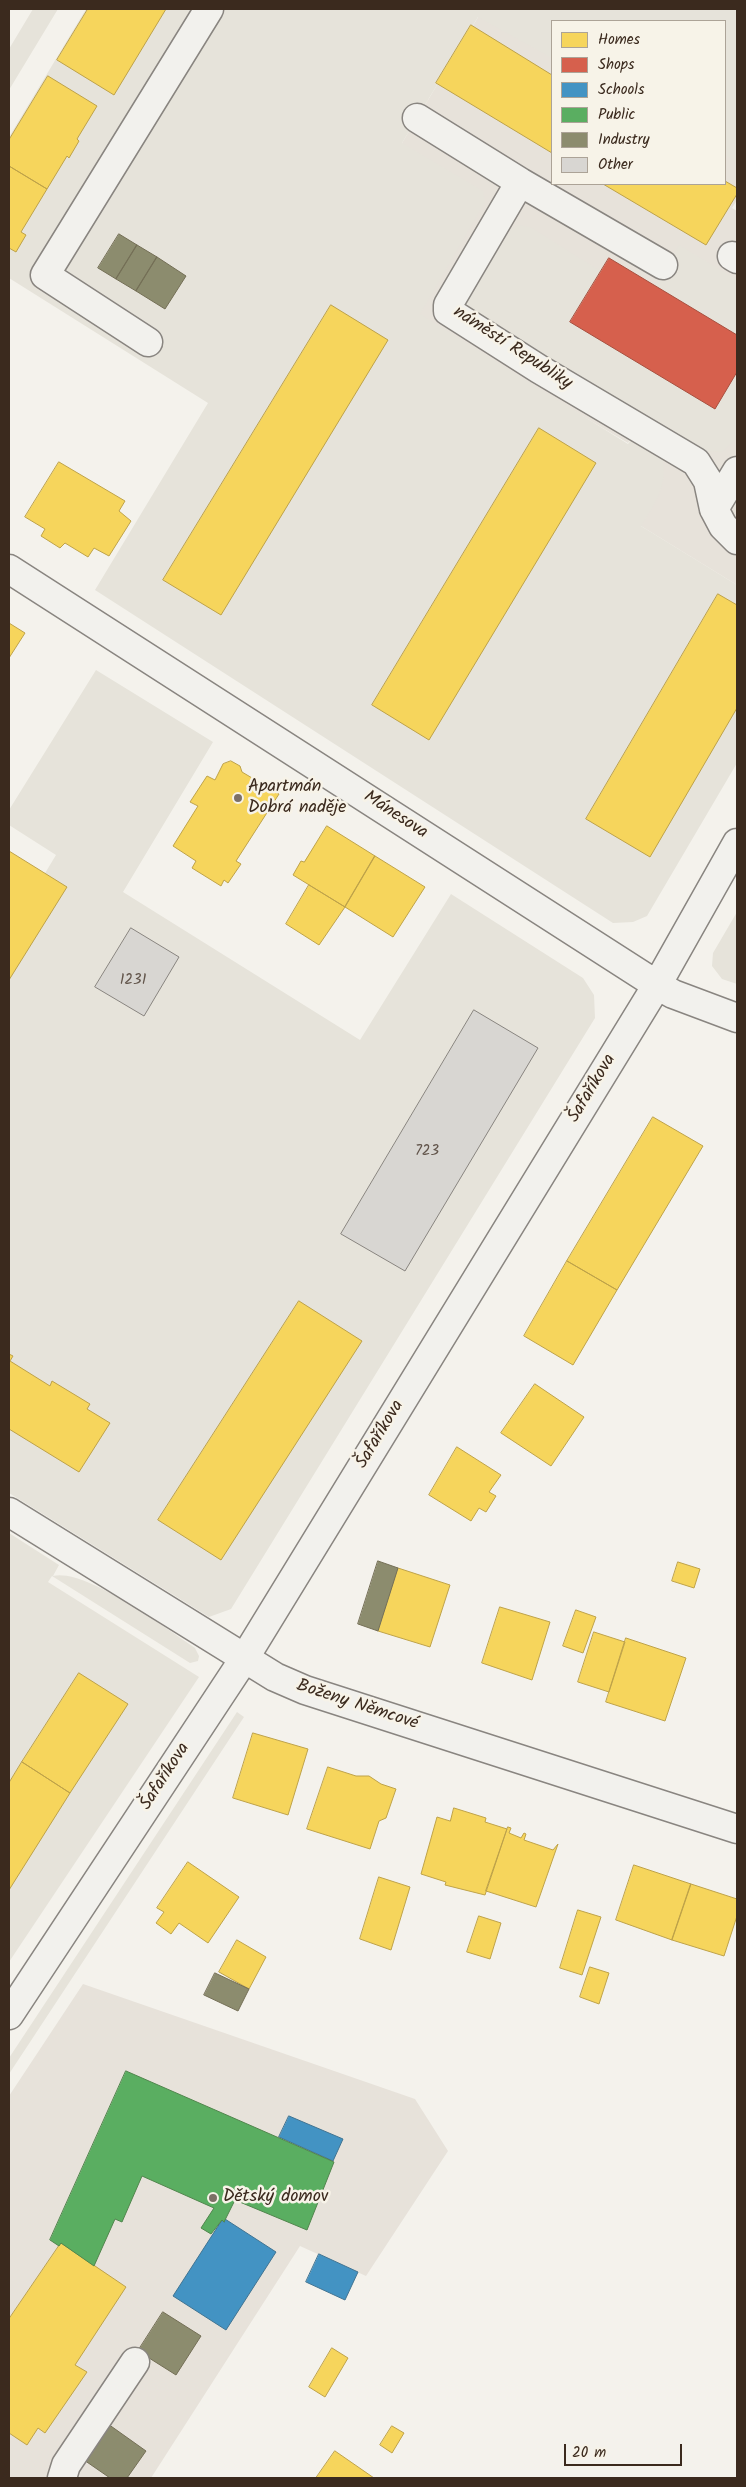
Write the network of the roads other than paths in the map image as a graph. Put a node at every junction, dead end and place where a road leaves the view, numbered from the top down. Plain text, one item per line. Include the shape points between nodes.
1 (209, 9) edge
2 (417, 118) dead end
3 (520, 182) junction
4 (663, 265) dead end
5 (148, 342) dead end
6 (737, 472) edge
7 (714, 509) junction
8 (737, 540) edge
9 (9, 570) edge
10 (737, 843) edge
11 (657, 986) junction
12 (737, 1018) edge
13 (9, 1512) edge
14 (244, 1659) junction
15 (737, 1829) edge
16 (9, 2015) edge
17 (135, 2362) dead end
18 (62, 2478) edge

1 - 5 street via 45,275
2 - 3 street
3 - 4 street
3 - 7 street, náměstí Republiky via 452,297 448,311 696,462 708,481
6 - 7 street
7 - 8 street, náměstí Republiky via 723,526
9 - 11 street, Mánesova
10 - 11 street, Šafaříkova
11 - 12 street, Mánesova
11 - 14 street, Šafaříkova
13 - 14 street, Boženy Němcové
14 - 15 street, Boženy Němcové via 305,1690
14 - 16 street, Šafaříkova
17 - 18 street via 66,2465

